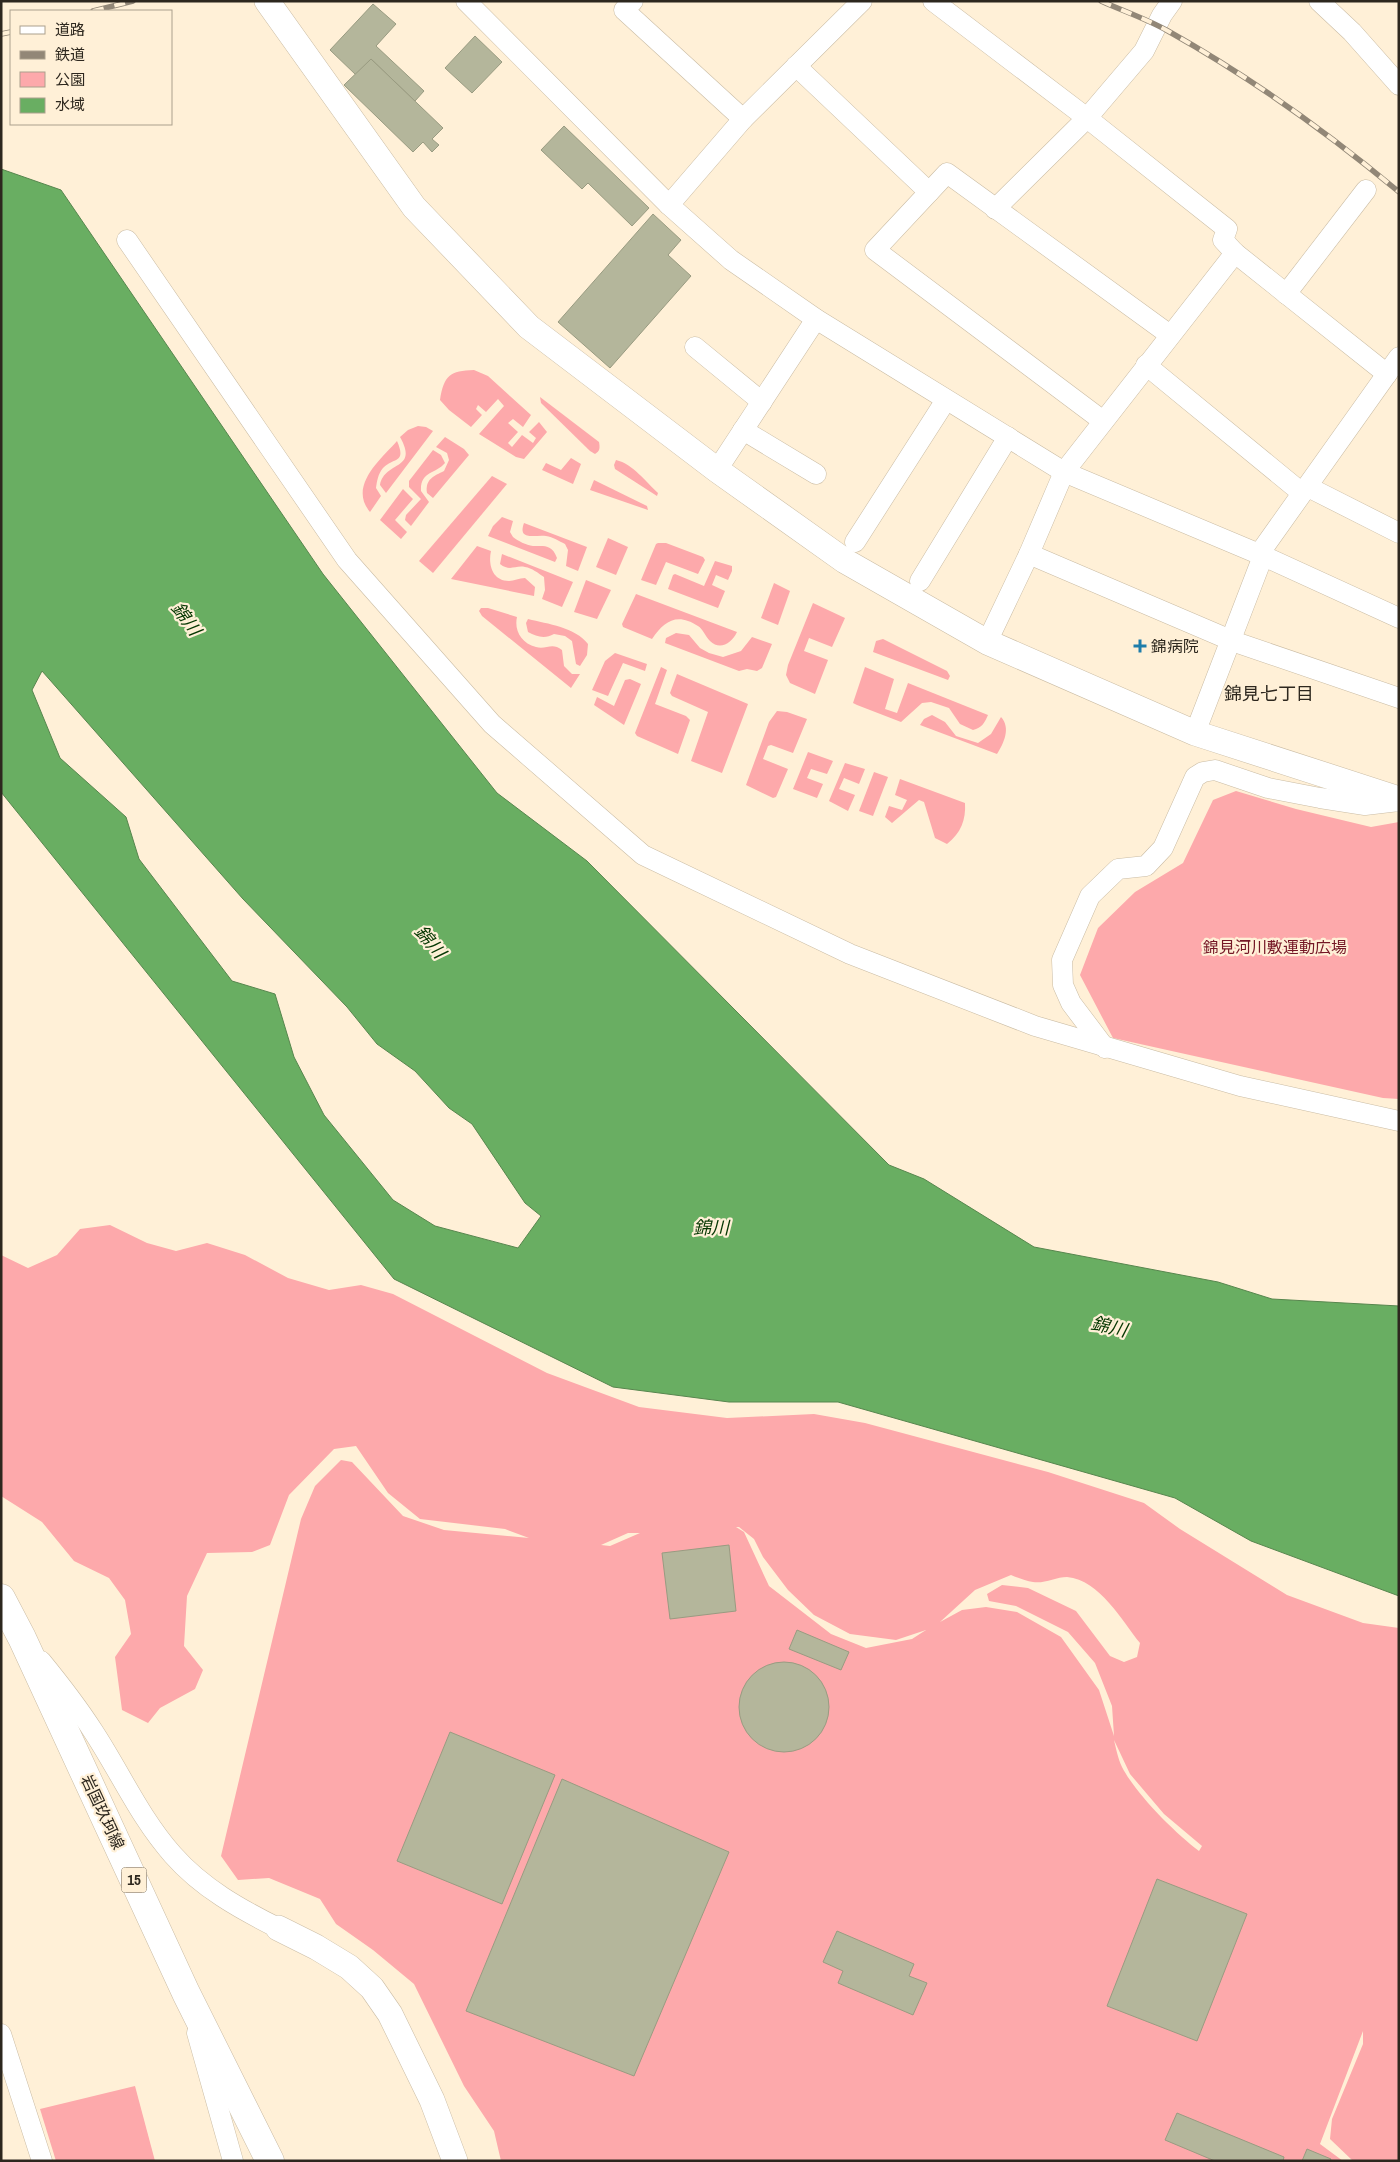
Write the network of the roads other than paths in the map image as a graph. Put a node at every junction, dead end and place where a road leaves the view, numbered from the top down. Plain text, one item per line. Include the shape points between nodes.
1 (267, 1) edge
2 (466, 1) edge
3 (633, 1) edge
4 (934, 1) edge
5 (1172, 1) edge
6 (1319, 1) edge
7 (852, 4) edge
8 (796, 66) junction
9 (1399, 85) edge
10 (1088, 118) junction
11 (743, 119) junction
12 (1366, 190) dead end
13 (929, 192) junction
14 (669, 205) junction
15 (996, 209) junction
16 (127, 240) dead end
17 (1235, 253) junction
18 (1286, 294) junction
19 (816, 319) junction
20 (1170, 335) junction
21 (695, 347) dead end
22 (1396, 362) edge
23 (1146, 365) junction
24 (946, 400) junction
25 (762, 402) junction
26 (1103, 421) junction
27 (743, 430) junction
28 (1008, 437) junction
29 (717, 470) junction
30 (1064, 472) junction
31 (816, 474) dead end
32 (1305, 490) junction
33 (1399, 533) edge
34 (855, 542) dead end
35 (1029, 554) junction
36 (1261, 555) junction
37 (920, 580) dead end
38 (1399, 618) edge
39 (1231, 640) junction
40 (987, 642) junction
41 (1399, 698) edge
42 (1195, 733) junction
43 (1399, 800) edge
44 (1105, 1048) junction
45 (1399, 1121) edge
46 (1, 1598) edge
47 (22, 1638) junction
48 (278, 1928) joint
49 (186, 1993) junction
50 (1, 2034) edge
51 (7, 2069) edge
52 (42, 2161) edge
53 (233, 2161) edge
54 (270, 2161) edge
55 (455, 2161) edge

1 - 29 street via 414,207 528,327
2 - 14 street
3 - 11 street via 624,10
4 - 10 street
5 - 10 street via 1144,51
6 - 9 street via 1352,32
7 - 8 street
8 - 11 street
8 - 13 street
10 - 15 street
10 - 17 street via 1227,229 1223,240
11 - 14 street
12 - 18 street
13 - 15 street via 947,173
13 - 26 street via 875,250
14 - 19 street via 731,260
15 - 20 street
16 - 44 street via 347,560 492,724 643,855 850,954 1035,1026
17 - 18 street
17 - 20 street
18 - 22 street
19 - 24 street
19 - 25 street
20 - 23 street
21 - 25 street
22 - 32 street
23 - 26 street
23 - 32 street
24 - 28 street
24 - 34 street
25 - 27 street
26 - 30 street
27 - 29 street
27 - 31 street
28 - 30 street
28 - 37 street
29 - 40 street via 845,562
30 - 35 street
30 - 36 street
32 - 33 street
32 - 36 street
35 - 39 street
35 - 40 street
36 - 38 street
36 - 39 street
39 - 41 street
39 - 42 street
40 - 42 street
42 - 43 street
43 - 44 street via 1365,805 1268,788 1215,770 1195,777 1164,848 1146,866 1118,869 1090,896 1062,960 1063,985 1071,1003
44 - 45 street via 1240,1086
46 - 47 main road, 岩国玖珂線 / 15
47 - 48 street via 92,1730 146,1820 173,1856 238,1908
47 - 49 main road, 岩国玖珂線 / 15
48 - 55 street via 349,1968 372,1988 390,2014 432,2100
49 - 53 street
49 - 54 main road, 岩国玖珂線 / 15
50 - 51 street
51 - 52 street

